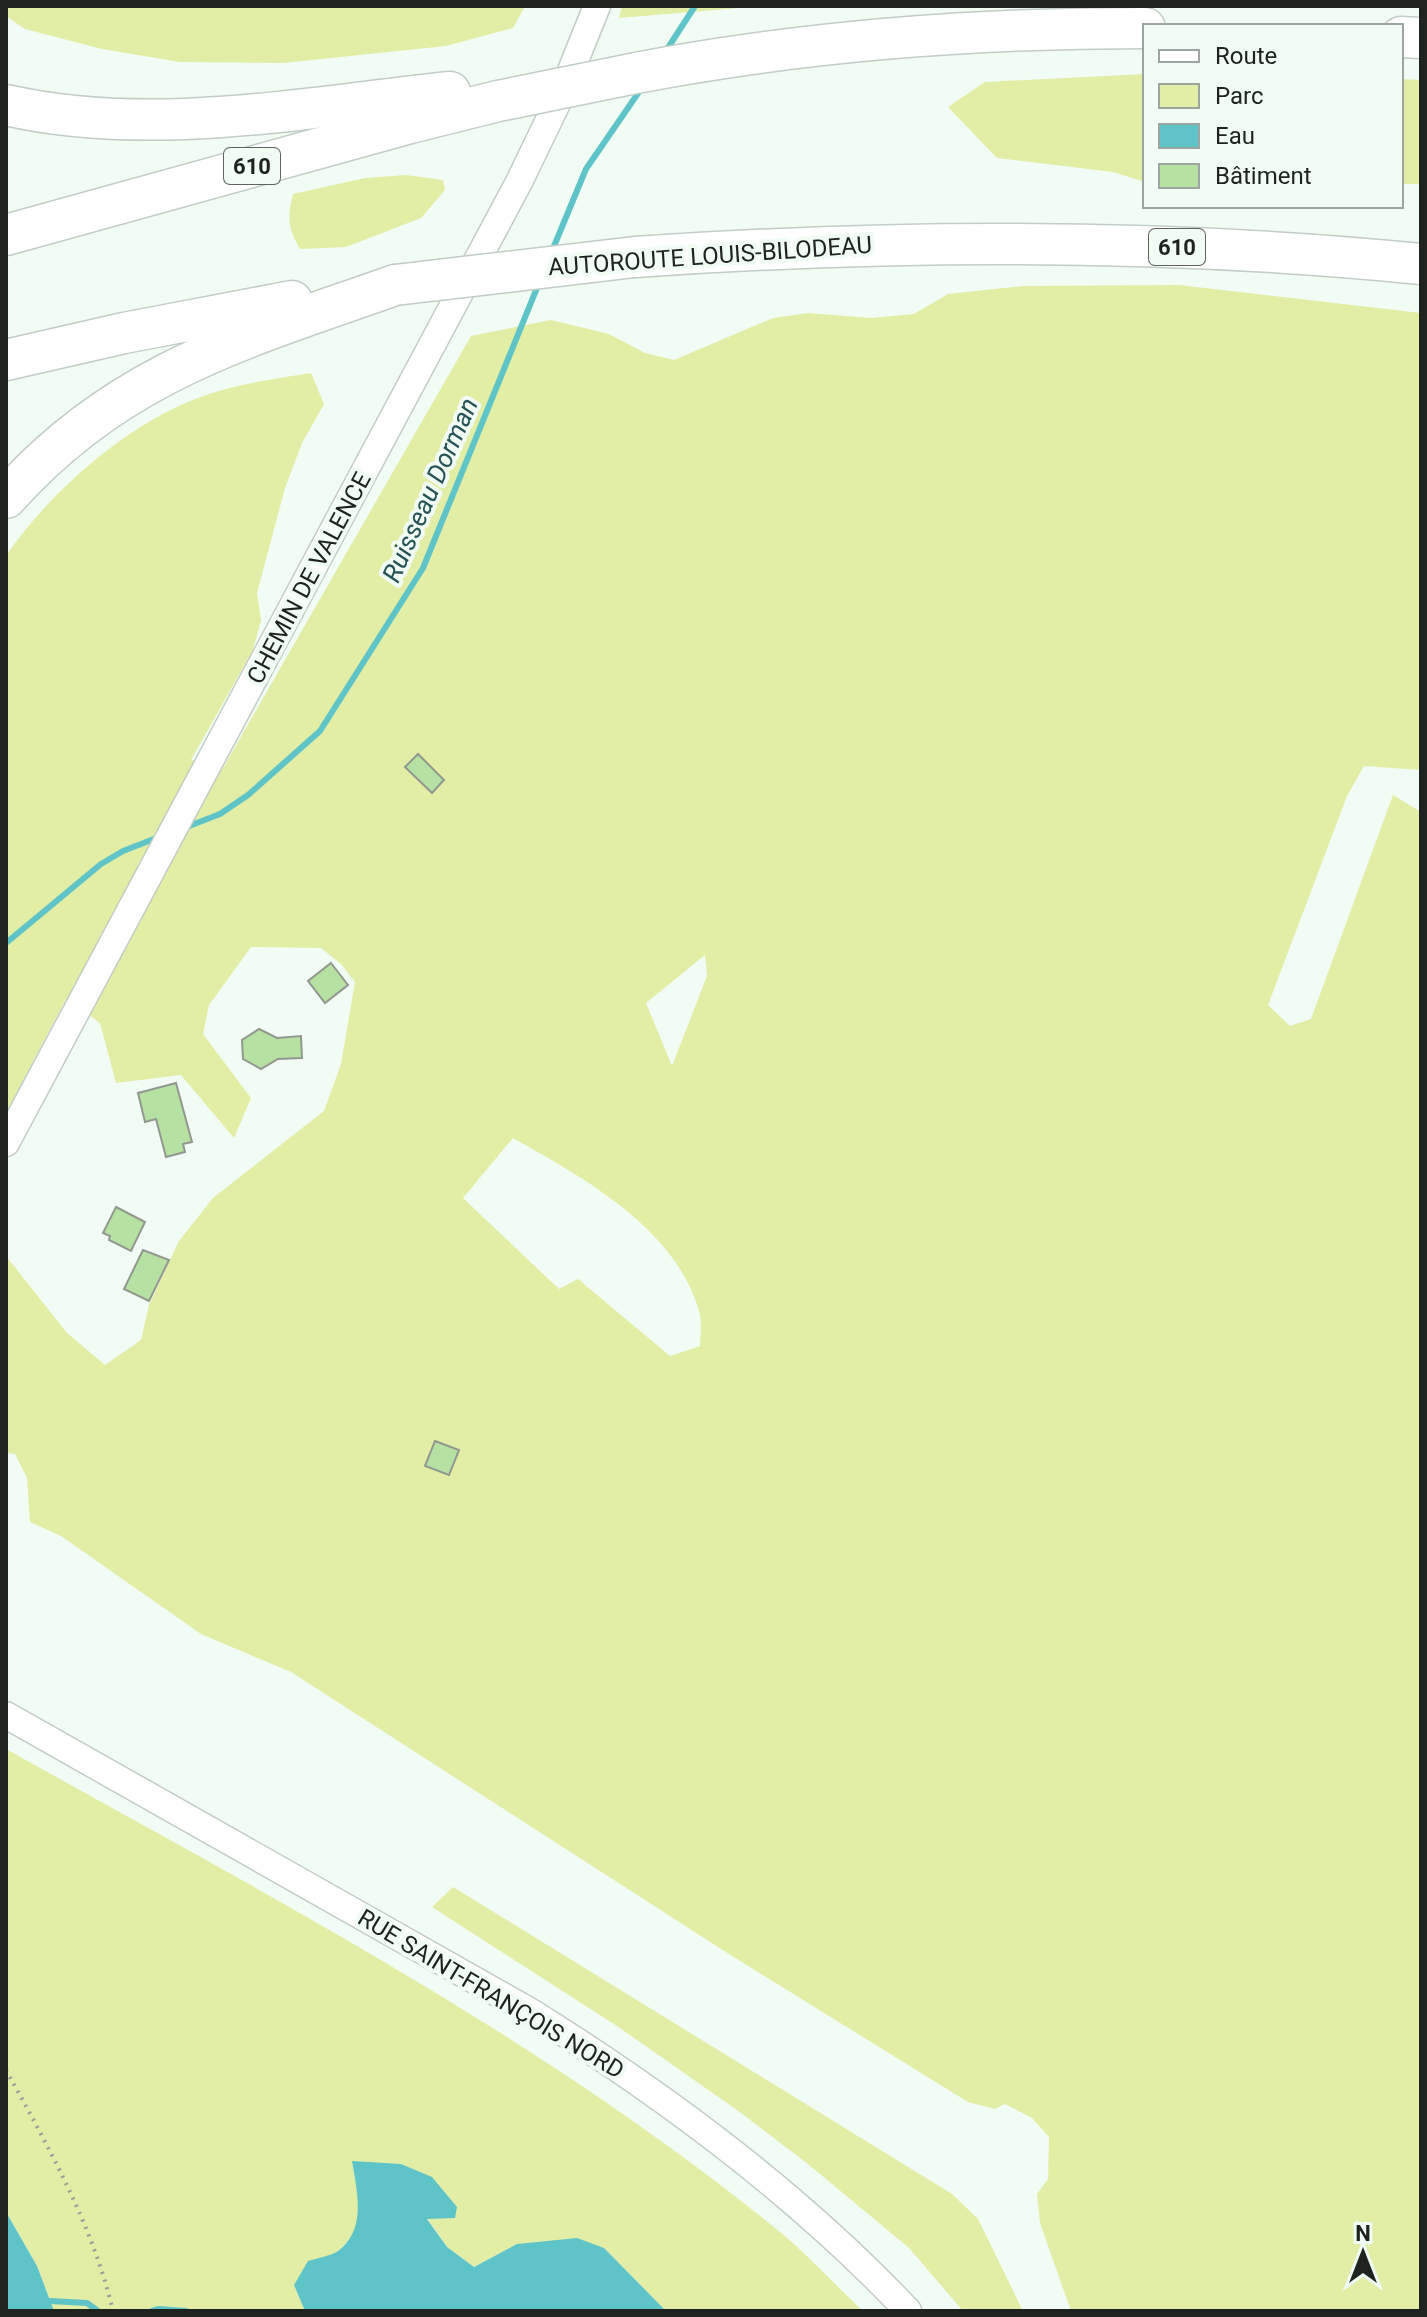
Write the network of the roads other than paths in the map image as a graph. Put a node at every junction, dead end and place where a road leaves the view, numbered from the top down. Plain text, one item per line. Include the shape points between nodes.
1 (597, 6) edge
2 (1143, 28) edge
3 (502, 93) junction
4 (6, 105) edge
5 (6, 235) edge
6 (1421, 264) edge
7 (395, 285) junction
8 (6, 360) edge
9 (6, 498) edge
10 (6, 1143) edge
11 (6, 1713) edge
12 (908, 2311) edge

1 - 10 street, CHEMIN DE VALENCE via 519,182
2 - 3 highway, 610, bridge via 850,43
3 - 4 highway via 200,118 96,118
3 - 5 highway, 610
6 - 7 highway, AUTOROUTE LOUIS-BILODEAU / 610, bridge via 1232,249 841,245 635,257
7 - 8 highway, AUTOROUTE LOUIS-BILODEAU / 610 via 186,321
7 - 9 highway via 222,346 122,397 45,457
11 - 12 street, RUE SAINT-FRANÇOIS NORD via 602,2056 752,2168

